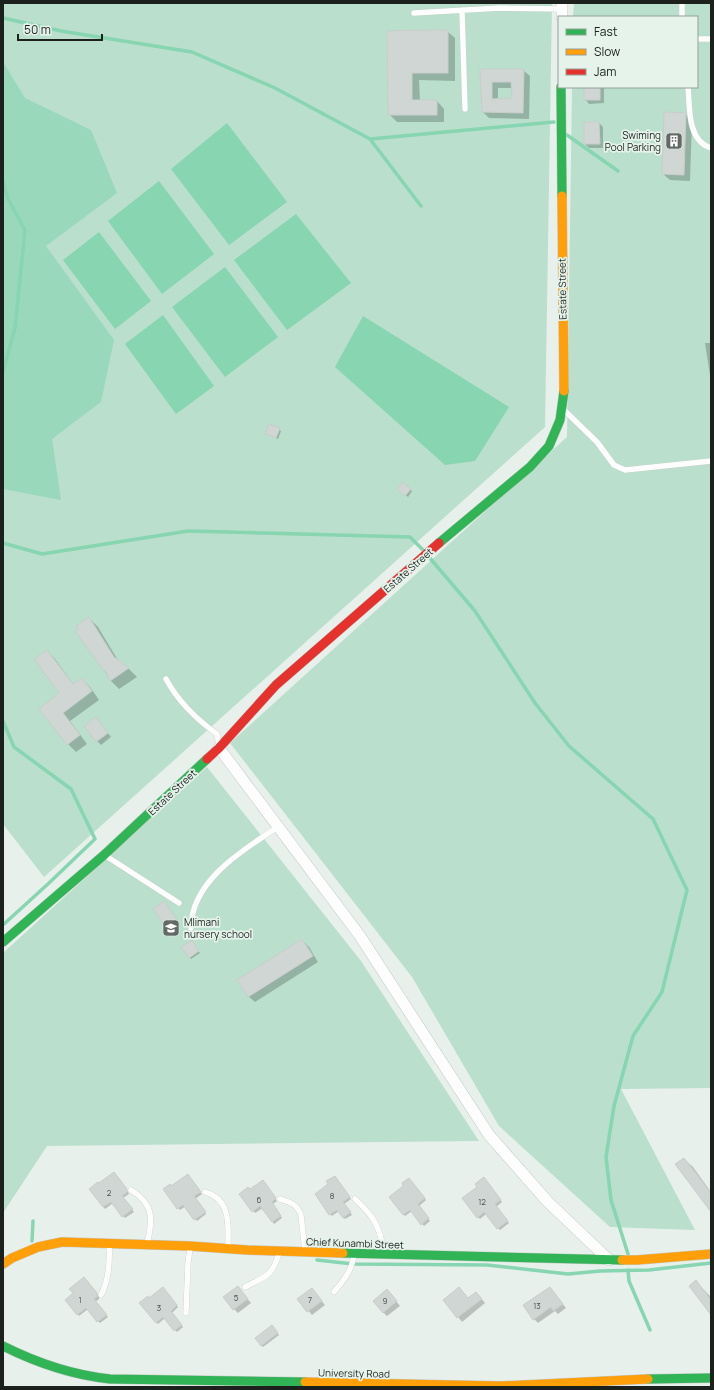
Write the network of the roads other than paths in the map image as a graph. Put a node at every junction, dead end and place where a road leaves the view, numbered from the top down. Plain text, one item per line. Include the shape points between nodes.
1 (682, 3) edge
2 (462, 10) junction
3 (562, 10) edge
4 (414, 13) dead end
5 (682, 16) edge
6 (698, 39) edge
7 (711, 39) edge
8 (561, 88) edge
9 (688, 88) edge
10 (465, 108) dead end
11 (711, 148) edge
12 (562, 408) junction
13 (711, 461) edge
14 (166, 679) dead end
15 (219, 748) junction
16 (278, 827) junction
17 (104, 855) junction
18 (179, 903) dead end
19 (190, 928) dead end
20 (3, 941) edge
21 (131, 1190) dead end
22 (205, 1192) dead end
23 (280, 1199) dead end
24 (355, 1199) dead end
25 (109, 1243) junction
26 (147, 1244) junction
27 (190, 1246) junction
28 (228, 1248) junction
29 (280, 1251) junction
30 (304, 1252) junction
31 (354, 1254) junction
32 (711, 1254) edge
33 (385, 1255) junction
34 (608, 1260) junction
35 (3, 1264) edge
36 (245, 1288) dead end
37 (334, 1292) dead end
38 (101, 1295) dead end
39 (186, 1313) dead end
40 (3, 1346) edge
41 (709, 1375) edge

1 - 5 lane
2 - 3 lane
2 - 4 lane
2 - 10 lane
6 - 7 lane
8 - 12 street, Estate Street via 564,392
9 - 11 lane via 691,122 696,138
12 - 13 lane via 597,442 614,465 625,470
12 - 15 street, Estate Street via 549,446 530,467 276,684
14 - 15 lane via 181,702 217,734
15 - 16 street
15 - 17 street, Estate Street
16 - 19 lane via 223,866 212,878 200,894 191,916
16 - 34 street via 360,936 489,1135 548,1202
17 - 18 lane
17 - 20 street, Estate Street
21 - 26 lane via 144,1200 150,1212
22 - 28 lane via 215,1196 226,1212
23 - 30 lane via 294,1204 299,1209
24 - 33 lane via 375,1221
25 - 26 street, Chief Kunambi Street
25 - 35 street, Chief Kunambi Street via 62,1242 38,1247
25 - 38 lane via 109,1269
26 - 27 street, Chief Kunambi Street
27 - 28 street, Chief Kunambi Street
27 - 39 lane
28 - 29 street, Chief Kunambi Street
29 - 30 street, Chief Kunambi Street
29 - 36 lane via 270,1274
30 - 31 street, Chief Kunambi Street
31 - 33 street, Chief Kunambi Street
31 - 37 lane via 350,1270
32 - 34 street, Chief Kunambi Street
33 - 34 street, Chief Kunambi Street
40 - 41 street, University Road via 27,1358 69,1373 110,1379 501,1386 689,1379

